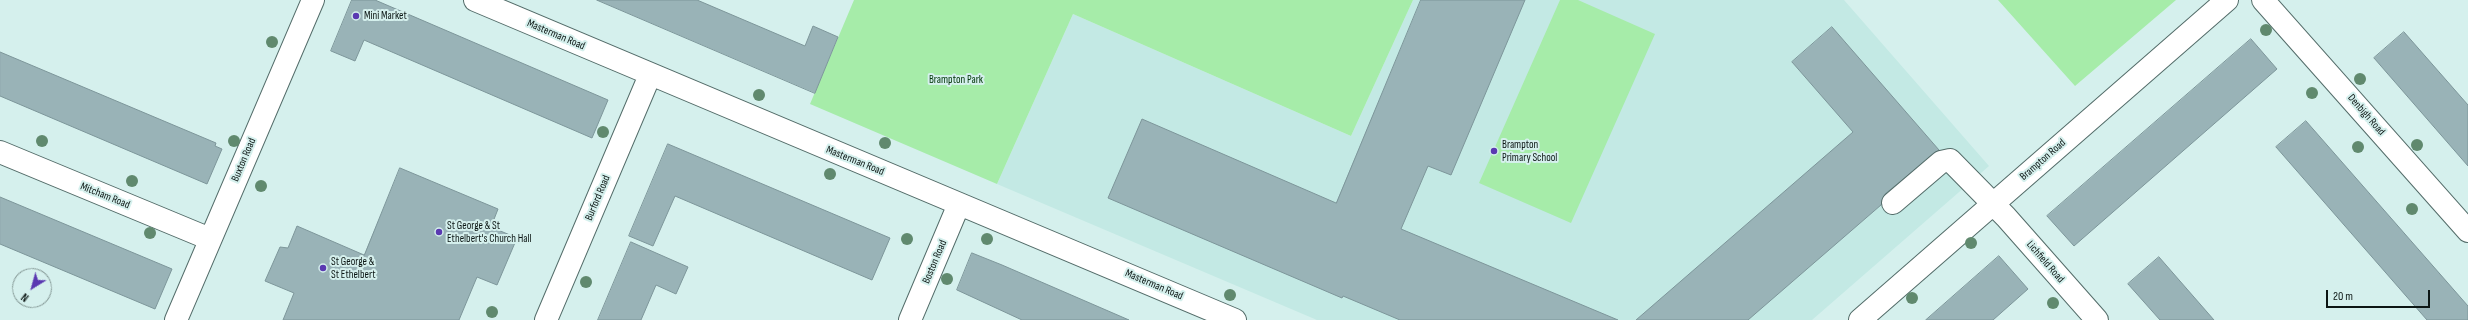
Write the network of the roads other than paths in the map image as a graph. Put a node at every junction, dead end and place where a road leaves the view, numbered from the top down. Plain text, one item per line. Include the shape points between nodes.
1 (313, 0) edge
2 (475, 0) edge
3 (2227, 0) edge
4 (2263, 0) edge
5 (650, 75) junction
6 (0, 152) edge
7 (960, 204) junction
8 (1893, 204) dead end
9 (1993, 204) junction
10 (2468, 231) edge
11 (210, 239) junction
12 (176, 320) edge
13 (546, 320) edge
14 (910, 320) edge
15 (1235, 320) edge
16 (1860, 320) edge
17 (2097, 320) edge

1 - 11 street, Buxton Road
2 - 5 street, Masterman Road
3 - 9 street, Brampton Road
4 - 10 street, Denbigh Road
5 - 7 street, Masterman Road
5 - 13 street, Burford Road
6 - 11 street, Mitcham Road
7 - 14 street, Boston Road
7 - 15 street, Masterman Road
8 - 9 street, Lichfield Road via 1948,159
9 - 16 street, Brampton Road
9 - 17 street, Lichfield Road
11 - 12 street, Buxton Road

